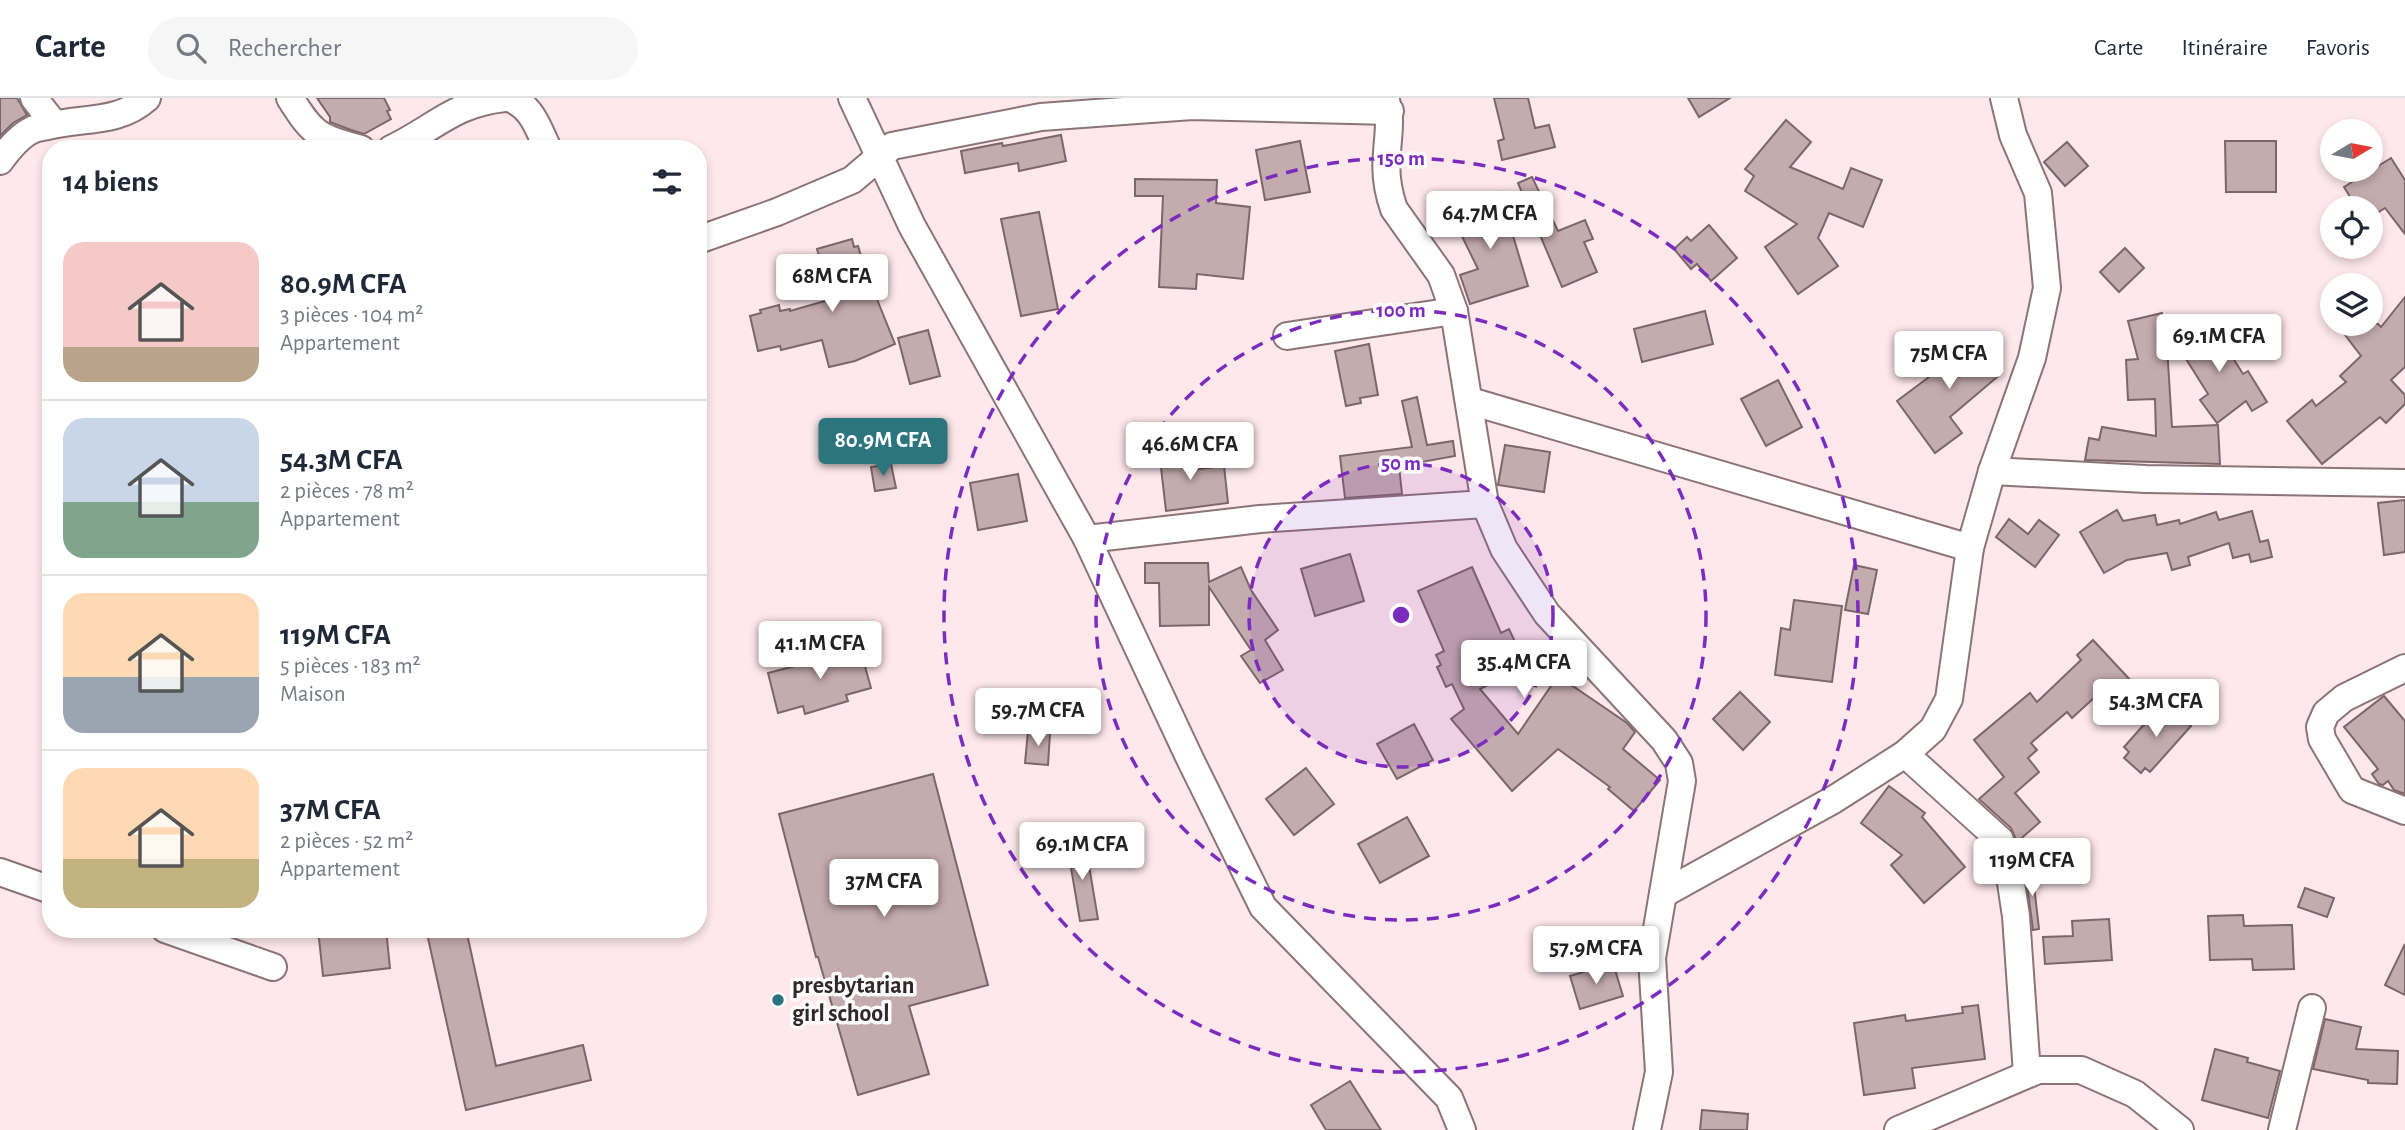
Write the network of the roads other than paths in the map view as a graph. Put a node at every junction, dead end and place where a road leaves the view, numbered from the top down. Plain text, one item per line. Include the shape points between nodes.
1 (34, 98) edge
2 (147, 98) edge
3 (290, 98) edge
4 (507, 98) edge
5 (852, 98) edge
6 (2004, 98) edge
7 (1388, 104) edge
8 (54, 124) junction
9 (333, 140) edge
10 (410, 140) edge
11 (544, 140) edge
12 (879, 157) junction
13 (0, 161) edge
14 (707, 237) edge
15 (1454, 311) junction
16 (1287, 336) dead end
17 (1470, 401) junction
18 (1992, 471) junction
19 (2405, 483) edge
20 (1485, 504) junction
21 (1087, 539) junction
22 (1970, 548) junction
23 (2405, 667) edge
24 (1905, 754) junction
25 (2405, 811) edge
26 (0, 872) edge
27 (42, 887) edge
28 (1663, 894) junction
29 (191, 938) edge
30 (273, 967) dead end
31 (2312, 1008) dead end
32 (2027, 1074) junction
33 (1462, 1130) edge
34 (1647, 1130) edge
35 (1898, 1130) edge
36 (2180, 1130) edge
37 (2282, 1130) edge

1 - 8 street
2 - 8 street via 118,117
3 - 9 street via 318,135
4 - 10 street via 483,100 448,114
4 - 11 street via 522,102
5 - 12 street
6 - 18 street via 2013,135 2038,192 2047,288 2032,358
7 - 12 street via 1192,106 1041,117 892,146
7 - 15 street via 1390,197 1441,275
8 - 13 street via 32,130
12 - 14 street via 852,180
12 - 21 street via 912,226
15 - 16 street
15 - 17 street
17 - 20 street
17 - 22 street
18 - 19 street via 2146,479
18 - 22 street
20 - 21 street via 1260,519
20 - 28 street via 1504,549 1547,614 1664,740 1679,763 1682,781
21 - 33 street via 1263,907 1449,1098
22 - 24 street via 1949,699 1933,729
23 - 25 street via 2344,698 2326,713 2320,727 2322,739 2352,790
24 - 28 street via 1833,800
24 - 32 street via 2000,840 2016,916
26 - 27 street
28 - 34 street via 1652,958 1659,1072
29 - 30 street
31 - 37 street
32 - 35 street
32 - 36 street via 2081,1070 2134,1094

